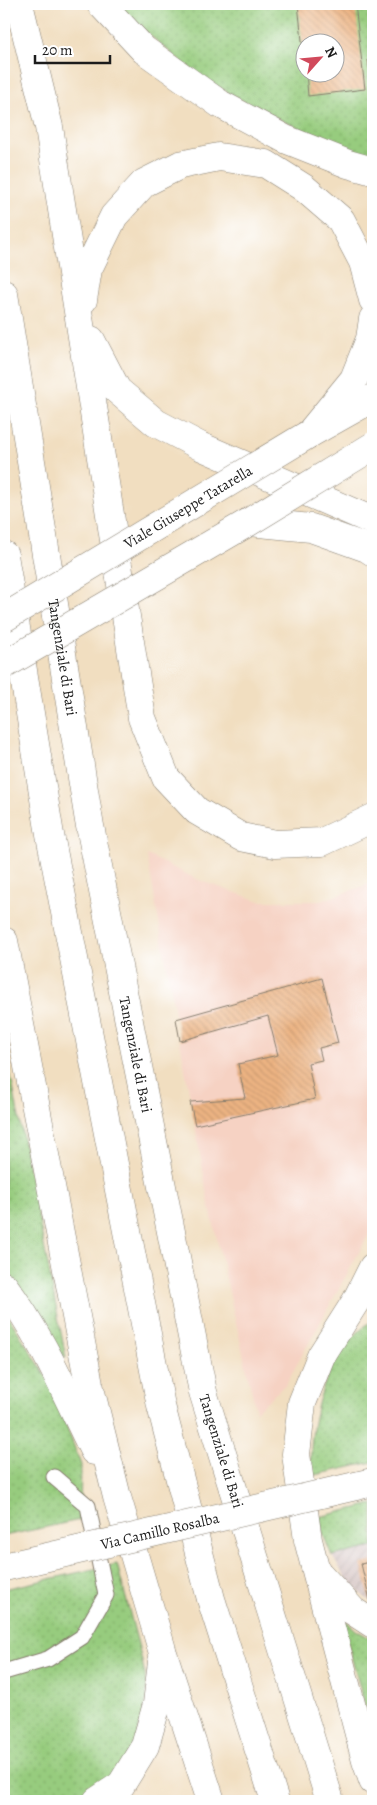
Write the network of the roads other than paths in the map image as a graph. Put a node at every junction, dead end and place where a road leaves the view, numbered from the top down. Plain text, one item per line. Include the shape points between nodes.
1 (19, 4) edge
2 (101, 4) edge
3 (373, 171) edge
4 (4, 294) edge
5 (373, 300) edge
6 (373, 319) edge
7 (80, 320) junction
8 (373, 398) edge
9 (309, 434) junction
10 (373, 446) edge
11 (373, 521) edge
12 (249, 522) junction
13 (373, 552) edge
14 (4, 555) edge
15 (4, 618) edge
16 (4, 665) edge
17 (373, 818) edge
18 (4, 941) edge
19 (373, 1267) edge
20 (4, 1286) edge
21 (365, 1297) edge
22 (54, 1477) dead end
23 (373, 1482) edge
24 (117, 1497) junction
25 (4, 1567) edge
26 (316, 1570) junction
27 (373, 1624) edge
28 (163, 1653) junction
29 (4, 1672) edge
30 (373, 1781) edge
31 (97, 1801) edge
32 (212, 1801) edge
33 (275, 1801) edge
34 (330, 1801) edge

1 - 7 main road via 49,126
2 - 3 main road via 144,50 220,104 285,138
4 - 34 main road, Tangenziale di Bari via 89,821 203,1392
5 - 7 main road via 363,262 341,220 304,188 266,164 219,157 180,165 144,183 114,216 88,269
6 - 9 main road via 370,339 354,379
7 - 11 main road via 117,390 156,423 200,446
7 - 17 main road via 142,718 166,778 197,811 226,829 241,837 275,844 322,842
8 - 9 main road, Viale Giuseppe Tatarella
9 - 15 main road, Viale Giuseppe Tatarella, bridge
10 - 12 main road, bridge
12 - 13 main road via 311,528
12 - 16 main road, bridge
14 - 33 main road via 50,835 161,1406 211,1598
18 - 24 main road via 89,1384
19 - 21 main road
20 - 24 main road via 54,1367
21 - 26 main road via 321,1356 302,1403 296,1454 308,1540
22 - 29 lane via 88,1506 106,1595 82,1637 48,1659
23 - 25 main road, Via Camillo Rosalba, bridge
24 - 28 main road
26 - 27 main road via 353,1611
26 - 30 main road
28 - 31 main road via 157,1704 145,1746 121,1785
28 - 32 main road

